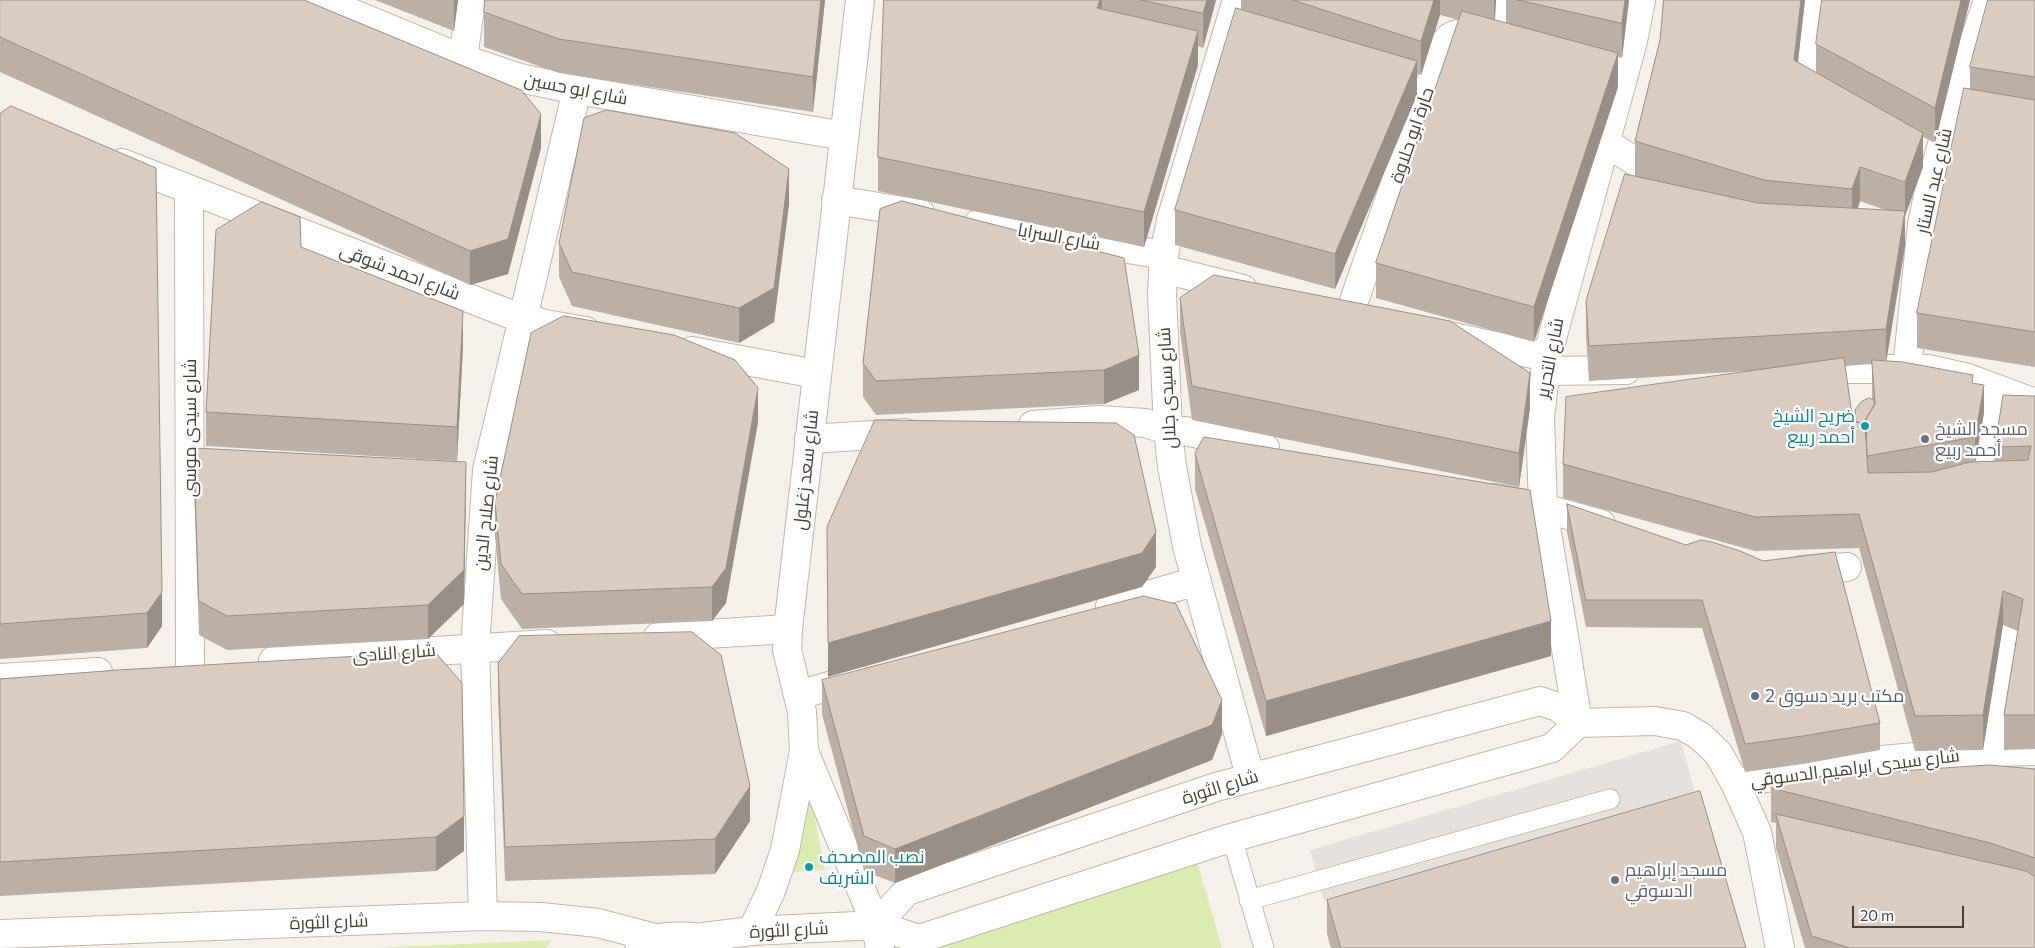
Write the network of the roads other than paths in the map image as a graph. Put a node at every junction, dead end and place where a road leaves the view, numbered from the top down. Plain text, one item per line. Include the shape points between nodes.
1 (471, 0) edge
2 (860, 0) edge
3 (1237, 0) edge
4 (1505, 0) edge
5 (1641, 0) edge
6 (1818, 0) edge
7 (1988, 0) edge
8 (336, 3) edge
9 (1230, 28) junction
10 (1257, 36) edge
11 (1193, 54) edge
12 (1220, 58) junction
13 (463, 59) junction
14 (578, 90) junction
15 (1953, 105) junction
16 (1980, 110) edge
17 (1845, 116) edge
18 (844, 136) junction
19 (1605, 142) junction
20 (98, 154) edge
21 (189, 190) junction
22 (1688, 195) edge
23 (836, 200) junction
24 (1894, 220) edge
25 (1922, 225) junction
26 (1163, 262) junction
27 (1265, 294) edge
28 (1321, 308) edge
29 (1349, 316) junction
30 (523, 318) junction
31 (1377, 321) edge
32 (1424, 331) edge
33 (606, 334) edge
34 (664, 345) edge
35 (1546, 364) junction
36 (1907, 368) junction
37 (1780, 369) edge
38 (1653, 370) edge
39 (816, 374) junction
40 (1995, 388) junction
41 (2035, 403) edge
42 (1012, 426) edge
43 (1168, 430) junction
44 (935, 431) edge
45 (809, 439) junction
46 (1291, 454) edge
47 (1925, 490) edge
48 (1475, 494) edge
49 (1543, 508) junction
50 (1628, 531) edge
51 (1847, 566) dead end
52 (1776, 569) edge
53 (1197, 581) junction
54 (1083, 613) edge
55 (788, 629) junction
56 (2012, 636) dead end
57 (631, 639) edge
58 (573, 642) edge
59 (475, 648) junction
60 (249, 663) edge
61 (162, 668) edge
62 (124, 670) edge
63 (884, 671) edge
64 (0, 678) edge
65 (799, 695) junction
66 (1578, 723) junction
67 (804, 751) junction
68 (2035, 751) edge
69 (1993, 753) junction
70 (1250, 776) junction
71 (1735, 783) junction
72 (1610, 799) dead end
73 (1757, 832) junction
74 (1232, 838) junction
75 (1786, 838) edge
76 (1250, 900) junction
77 (483, 916) junction
78 (0, 934) edge
79 (878, 937) edge
80 (655, 938) junction
81 (746, 940) edge
82 (620, 948) edge
83 (1264, 948) edge
84 (1780, 948) edge

1 - 13 street
2 - 18 street, شارع سعد زغلول
3 - 9 street, شارع سيدى جلال
4 - 29 street, حارة ابو حلاوة via 1502,25 1496,35 1484,38 1460,33 1444,44
5 - 19 street, شارع التحرير
6 - 17 street via 1809,88 1820,102
7 - 15 street, شارع عبد الستار
8 - 13 street, شارع ابو حسين
9 - 10 street
9 - 12 street, شارع سيدى جلال
11 - 12 street
12 - 26 street, شارع سيدى جلال via 1171,220
13 - 14 street, شارع ابو حسين via 520,78
14 - 18 street, شارع ابو حسين
14 - 30 street, شارع صلاح الدين
15 - 16 street
15 - 25 street, شارع عبد الستار
18 - 23 street, شارع سعد زغلول
19 - 22 street
19 - 35 street, شارع التحرير
20 - 21 street, شارع احمد شوقى
21 - 30 street, شارع احمد شوقى
21 - 61 street, شارع سيدى موسى via 200,469 200,666
23 - 26 street, شارع السرايا via 947,218
23 - 39 street, شارع سعد زغلول
24 - 25 street
25 - 36 street, شارع عبد الستار
26 - 27 street, شارع السرايا
26 - 43 street, شارع سيدى جلال
28 - 29 street
29 - 31 street
30 - 33 street, شارع احمد شوقى
30 - 59 street, شارع صلاح الدين via 477,470
32 - 35 street
34 - 39 street
35 - 38 street
35 - 49 street, شارع التحرير via 1540,418
36 - 37 street
36 - 40 street via 1948,372
39 - 45 street, شارع سعد زغلول
40 - 41 street
40 - 47 street via 1978,468 1962,482
42 - 43 street via 1107,421 1145,423
43 - 46 street
43 - 53 street, شارع سيدى جلال via 1179,507
44 - 45 street
45 - 55 street, شارع سعد زغلول
48 - 49 street
49 - 50 street
49 - 66 street, شارع التحرير
51 - 52 street via 1797,571
53 - 54 street
53 - 70 street, شارع سيدى جلال
55 - 57 street
55 - 65 street, شارع سعد زغلول via 788,650
56 - 69 street
58 - 59 street, شارع النادى
59 - 60 street, شارع النادى
59 - 77 street, شارع صلاح الدين
62 - 64 street
63 - 65 street
65 - 67 street, شارع سعد زغلول
66 - 70 street, شارع الثورة via 1558,707 1540,701
66 - 71 street via 1655,721 1683,726 1718,753
66 - 74 street, شارع الثورة via 1552,748
67 - 79 street, شارع سعد زغلول
67 - 81 street via 785,850 771,892
68 - 69 street, شارع سيدى ابراهيم الدسوقي
69 - 71 street, شارع سيدى ابراهيم الدسوقي via 1882,760
70 - 79 street, شارع الثورة via 907,891
71 - 73 street
72 - 76 lane
73 - 75 street
73 - 84 street
74 - 76 lane
74 - 79 street, شارع الثورة via 919,938
76 - 83 lane
77 - 78 street, شارع الثورة
77 - 80 street, شارع الثورة via 541,917 598,923
79 - 81 street, شارع الثورة
80 - 81 street via 703,937 731,944
80 - 82 street

